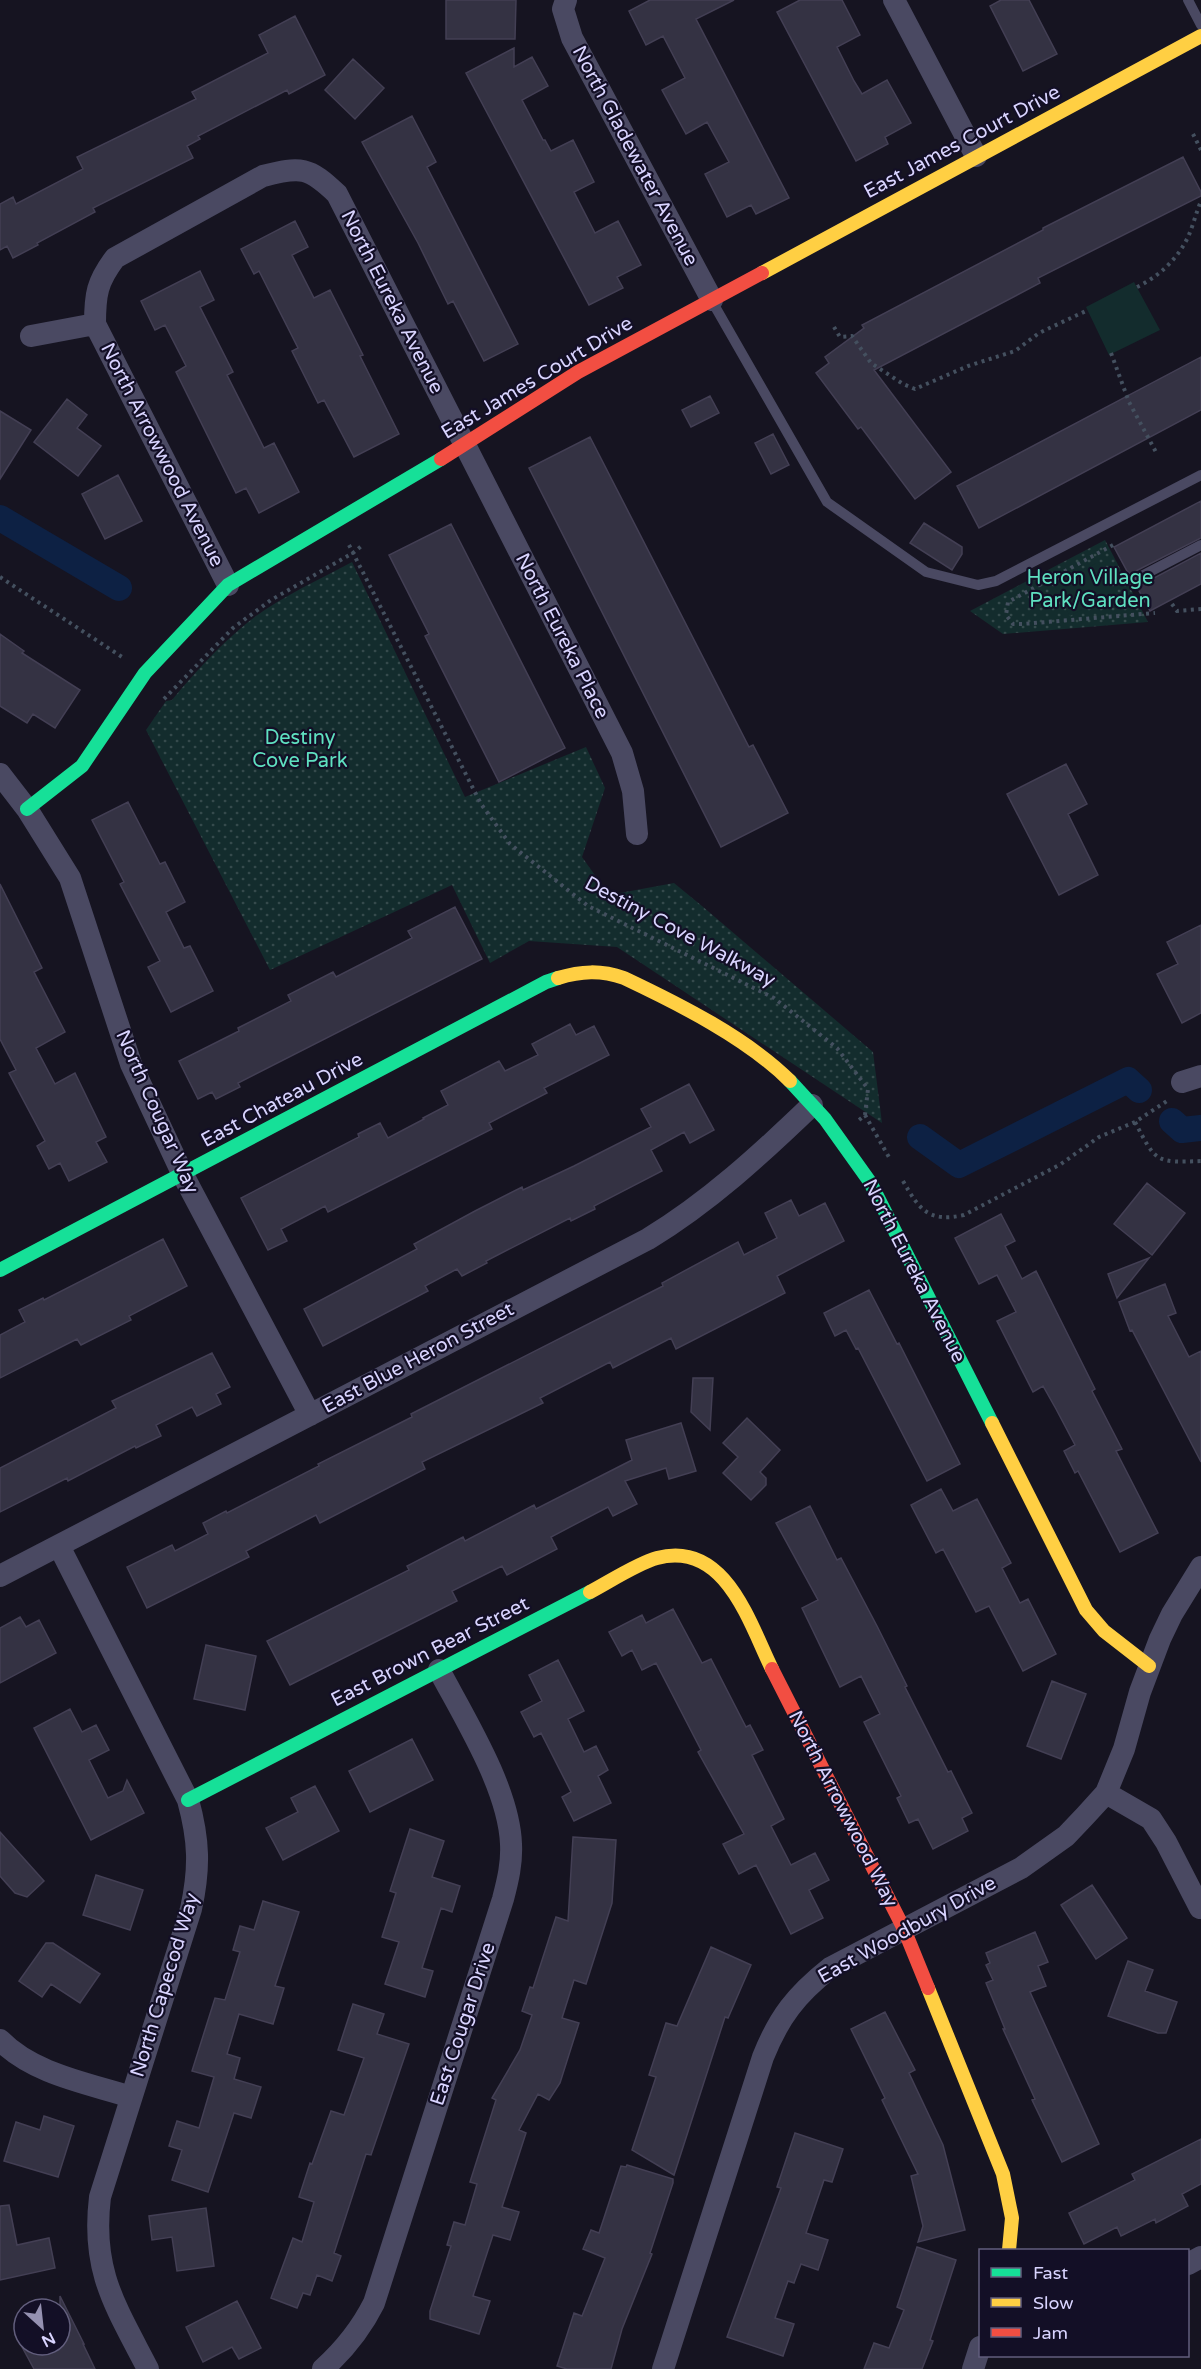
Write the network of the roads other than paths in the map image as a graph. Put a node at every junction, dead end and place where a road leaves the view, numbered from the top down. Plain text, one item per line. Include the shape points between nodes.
1 (894, 0) edge
2 (1188, 0) edge
3 (565, 5) edge
4 (1201, 26) edge
5 (1201, 36) edge
6 (976, 156) junction
7 (95, 296) joint
8 (712, 300) junction
9 (95, 324) junction
10 (31, 336) dead end
11 (464, 445) junction
12 (1201, 476) edge
13 (1201, 545) edge
14 (1132, 581) dead end
15 (228, 585) junction
16 (0, 774) edge
17 (27, 809) junction
18 (637, 834) dead end
19 (584, 972) joint
20 (812, 1105) junction
21 (183, 1175) junction
22 (0, 1270) edge
23 (310, 1415) junction
24 (58, 1546) junction
25 (695, 1559) joint
26 (1201, 1567) edge
27 (0, 1576) edge
28 (1149, 1666) junction
29 (439, 1670) junction
30 (1106, 1793) junction
31 (188, 1800) junction
32 (1200, 1908) edge
33 (904, 1929) junction
34 (0, 2040) edge
35 (131, 2097) junction
36 (1009, 2249) edge
37 (979, 2353) edge
38 (148, 2369) edge
39 (323, 2369) edge
40 (663, 2369) edge
41 (974, 2369) edge

1 - 6 street
2 - 4 lane
3 - 8 street, North Gladewater Avenue via 572,38
5 - 6 street, East James Court Drive
6 - 8 street, East James Court Drive
7 - 9 street, North Arrowwood Avenue
7 - 11 street, North Eureka Avenue via 101,276 115,258 263,176 306,170 320,177 337,194
8 - 11 street, East James Court Drive via 578,372
8 - 12 lane via 827,502 926,572 978,585 996,581
9 - 10 street, North Arrowwood Avenue
9 - 15 street, North Arrowwood Avenue
11 - 15 street, East James Court Drive
11 - 18 street, North Eureka Place via 622,753 633,791
13 - 14 lane
15 - 17 street, East James Court Drive via 145,674 82,766
16 - 17 street, North Cougar Way
17 - 21 street, North Cougar Way via 70,878 131,1064
19 - 20 street, North Eureka Avenue via 620,977 698,1017 772,1065
19 - 21 street, East Chateau Drive via 546,982
20 - 23 street, East Blue Heron Street via 715,1194 684,1217
20 - 28 street, North Eureka Avenue via 870,1182 1086,1610 1104,1631
21 - 22 street, East Chateau Drive
21 - 23 street, North Cougar Way
23 - 24 street, East Blue Heron Street
24 - 27 street, East Blue Heron Street
24 - 31 street, North Capecod Way
25 - 29 street, East Brown Bear Street via 674,1555 655,1558
25 - 33 street, North Arrowwood Way via 716,1570 733,1588
26 - 28 street, East Woodbury Drive via 1172,1614
28 - 30 street, East Woodbury Drive
29 - 31 street, East Brown Bear Street
29 - 39 street, East Cougar Drive via 500,1790 508,1817 510,1871 374,2303 361,2328
30 - 32 street via 1151,1819
30 - 33 street, East Woodbury Drive via 1045,1853
31 - 35 street, North Capecod Way via 196,1836 197,1881
33 - 36 street, North Arrowwood Way via 1000,2164 1011,2218
33 - 40 street, East Woodbury Drive via 830,1968 789,2006 774,2030
34 - 35 street via 30,2062 55,2073
35 - 38 street, North Capecod Way via 100,2197 98,2252 115,2304
37 - 41 street

